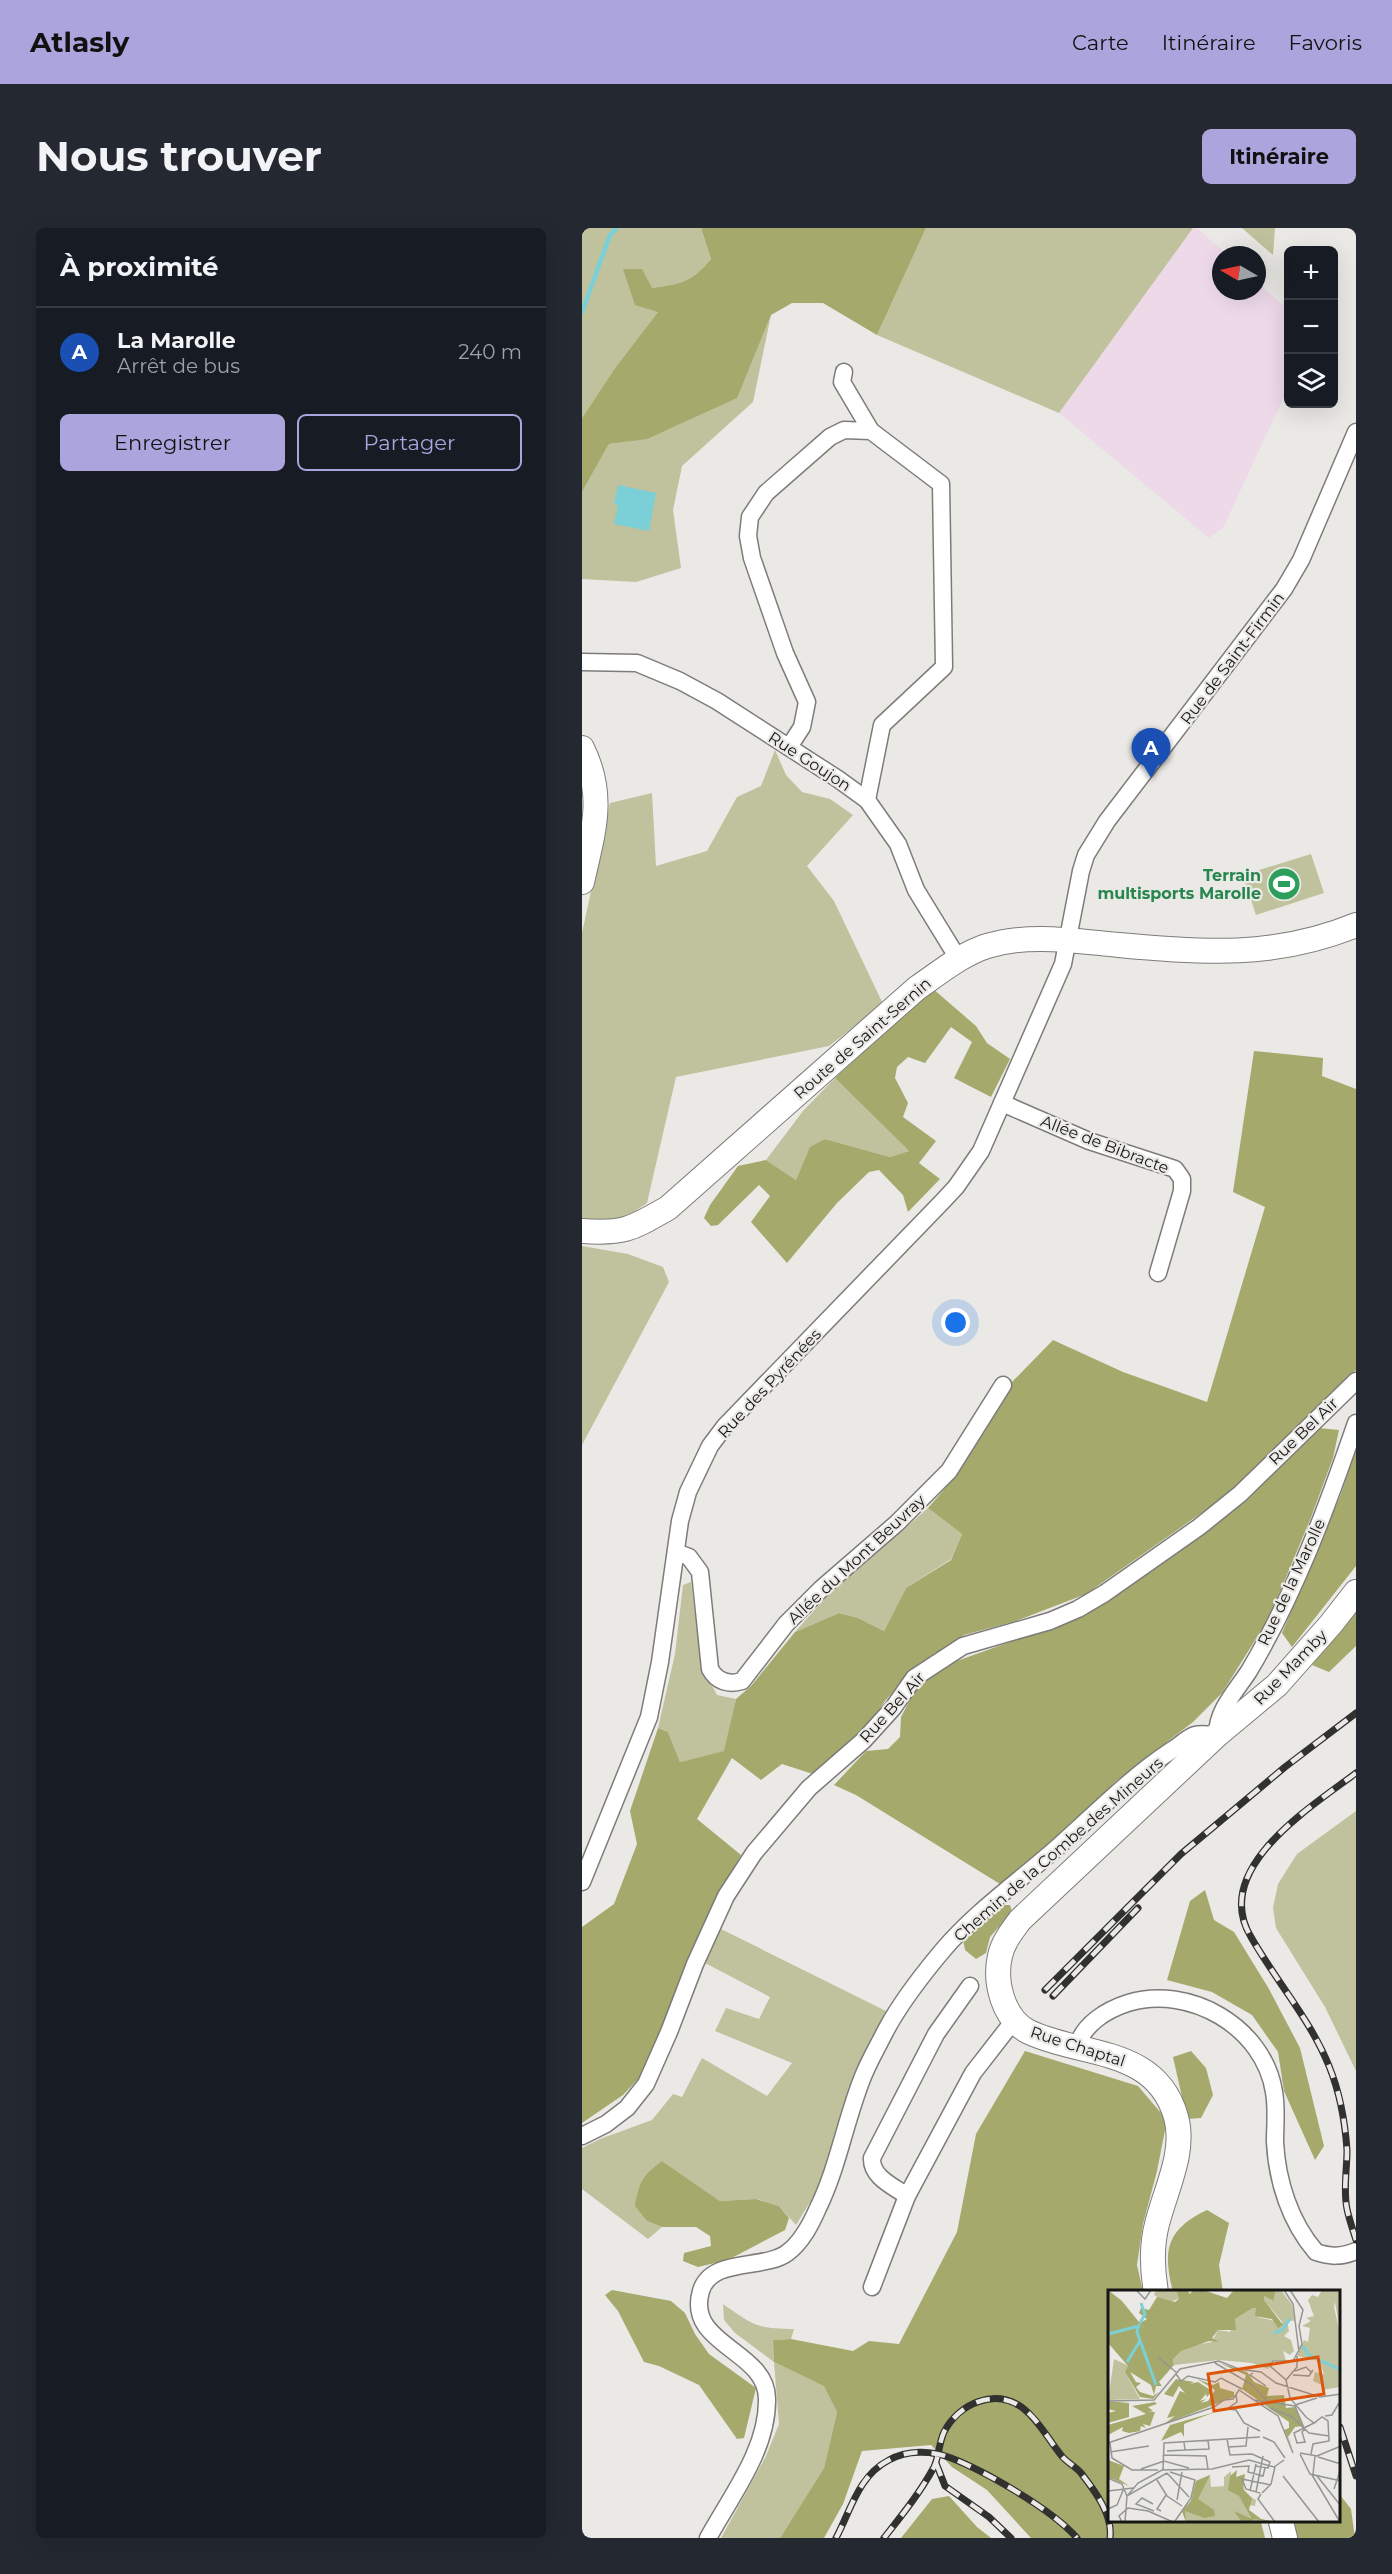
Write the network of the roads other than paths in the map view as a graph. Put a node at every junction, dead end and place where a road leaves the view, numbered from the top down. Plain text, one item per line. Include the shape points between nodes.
1 (844, 372) dead end
2 (871, 430) junction
3 (1356, 432) edge
4 (582, 662) edge
5 (789, 747) junction
6 (582, 748) edge
7 (867, 800) junction
8 (582, 882) edge
9 (1356, 925) edge
10 (1070, 940) junction
11 (959, 960) junction
12 (1002, 1102) junction
13 (582, 1232) edge
14 (1158, 1273) dead end
15 (1356, 1381) edge
16 (1003, 1385) dead end
17 (1356, 1423) edge
18 (676, 1552) junction
19 (1356, 1592) edge
20 (1217, 1735) junction
21 (582, 1882) edge
22 (970, 1986) dead end
23 (1014, 2019) junction
24 (1077, 2046) junction
25 (582, 2136) edge
26 (906, 2196) junction
27 (1356, 2251) edge
28 (872, 2287) dead end
29 (1156, 2290) edge
30 (1281, 2523) edge
31 (708, 2538) edge
32 (1285, 2538) edge

1 - 2 street via 842,382
2 - 5 street via 844,430 830,437 766,493 750,517 752,558 785,653 807,702 802,727
2 - 7 street via 941,484 944,668 882,726
3 - 10 street, Rue de Saint-Firmin via 1301,560 1284,589 1094,840 1081,871
4 - 5 street, Rue Goujon via 637,663 717,701
5 - 7 street, Rue Goujon
6 - 8 street via 595,780 597,806
7 - 11 street, Rue Goujon via 898,844 916,890
9 - 10 street, Route de Saint-Sernin via 1297,944 1227,952
10 - 11 street, Route de Saint-Sernin via 1010,941
10 - 12 street, Rue des Pyrénées
11 - 13 street, Route de Saint-Sernin via 917,988 668,1208 629,1230
12 - 14 street, Allée de Bibracte via 1089,1141 1175,1169 1182,1179 1182,1191
12 - 18 street, Rue des Pyrénées via 981,1151 956,1187 710,1446 688,1492
15 - 25 street, Rue Bel Air via 1240,1494 1105,1593 1050,1621 963,1646 914,1678 864,1740 809,1788 754,1853 726,1896 646,2084 627,2108
16 - 18 street, Allée du Mont Beuvray via 949,1471 786,1624 742,1681 720,1680 710,1670 700,1572 689,1557
17 - 20 street, Rue de la Marolle via 1287,1599 1223,1711
18 - 21 street, Rue des Pyrénées via 649,1717
19 - 20 street, Rue Mamby via 1276,1685
20 - 23 street, Rue Chaptal via 1020,1920 1009,1935 1000,1955 998,1982
20 - 31 street, Chemin de la Combe des Mineurs via 1195,1735 1152,1763 968,1923 919,1980 887,2029 862,2079 831,2180 805,2234 788,2253 723,2270 703,2285 699,2304 706,2327 753,2367 764,2381 768,2396 757,2446
22 - 26 street via 936,2034 872,2158 875,2173
23 - 24 street, Rue Chaptal via 1029,2031
23 - 26 street via 974,2073
24 - 27 street via 1099,2017 1146,1999 1190,2002 1211,2010 1236,2028 1266,2066 1274,2092 1278,2167 1293,2216 1316,2252 1342,2257
24 - 29 street, Rue Chaptal via 1143,2070 1169,2100 1177,2118 1176,2158 1153,2248
26 - 28 street
30 - 32 street

